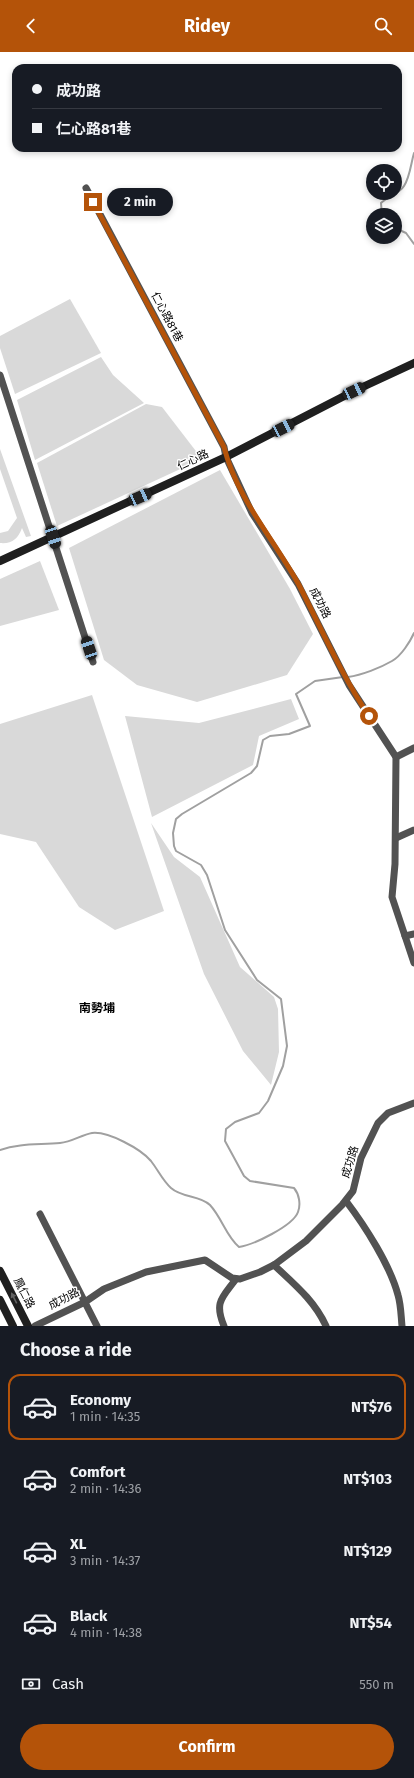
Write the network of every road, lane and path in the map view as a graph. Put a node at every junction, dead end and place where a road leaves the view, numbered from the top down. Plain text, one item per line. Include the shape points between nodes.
1 (86, 188) dead end
2 (414, 363) edge
3 (0, 375) edge
4 (226, 457) junction
5 (53, 537) junction
6 (0, 561) edge
7 (93, 662) dead end
8 (414, 748) edge
9 (396, 757) junction
10 (414, 830) edge
11 (396, 838) junction
12 (414, 934) edge
13 (405, 936) junction
14 (414, 963) edge
15 (414, 1103) edge
16 (346, 1201) junction
17 (40, 1214) dead end
18 (274, 1265) junction
19 (0, 1271) edge
20 (236, 1279) junction
21 (0, 1300) edge
22 (85, 1302) junction
23 (13, 1326) edge
24 (28, 1326) edge
25 (35, 1326) edge
26 (97, 1326) edge
27 (224, 1326) edge
28 (326, 1326) edge
29 (402, 1326) edge

1 - 4 street, 仁心路81巷 via 224,447
2 - 4 street, 仁心路
3 - 5 street
4 - 5 street, 仁心路
4 - 9 street, 成功路 via 252,513 298,584 349,685
5 - 6 street, 仁心路
5 - 7 street
8 - 9 street
9 - 11 street
10 - 11 street
11 - 13 street via 392,898
12 - 13 street
13 - 14 street
15 - 16 street, 成功路 via 388,1113 378,1123 360,1158 353,1191
16 - 18 street, 成功路 via 306,1241
16 - 29 street via 387,1266 399,1296
17 - 22 street
18 - 20 street, 成功路
18 - 28 street via 303,1291 319,1310
24 -> 19 street, 鳳仁路
20 - 22 street, 成功路 via 209,1262 201,1260 146,1272 104,1289
20 - 27 street via 218,1307
21 - 23 street
22 - 25 street, 成功路
22 - 26 street

